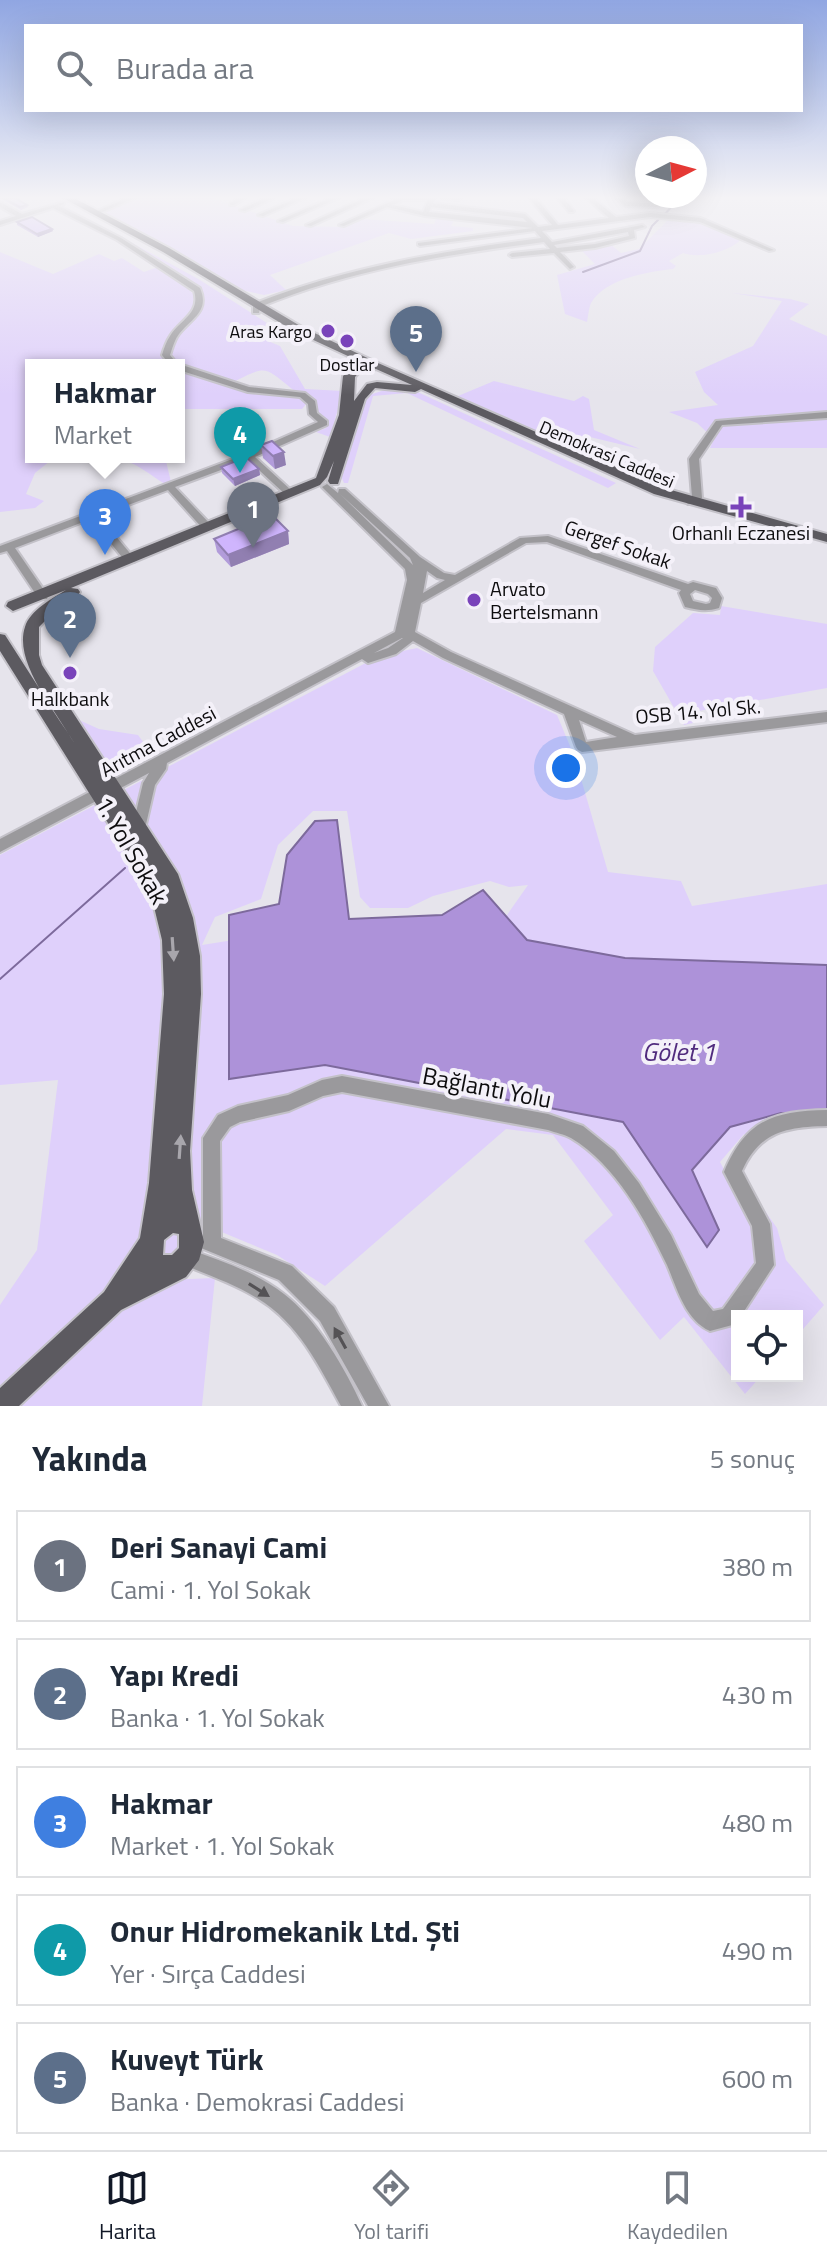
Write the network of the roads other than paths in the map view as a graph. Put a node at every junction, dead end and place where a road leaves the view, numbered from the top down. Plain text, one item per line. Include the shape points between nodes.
1 (157, 264) edge
2 (184, 264) edge
3 (184, 264) edge
4 (388, 264) edge
5 (567, 264) edge
6 (570, 267) dead end
7 (285, 294) junction
8 (257, 304) junction
9 (279, 305) junction
10 (278, 318) junction
11 (170, 359) edge
12 (383, 368) junction
13 (185, 369) edge
14 (350, 375) junction
15 (374, 385) junction
16 (827, 415) edge
17 (341, 442) junction
18 (249, 456) junction
19 (325, 483) junction
20 (169, 486) junction
21 (289, 493) junction
22 (691, 502) junction
23 (93, 515) junction
24 (208, 528) junction
25 (827, 538) edge
26 (534, 539) junction
27 (827, 546) edge
28 (5, 548) edge
29 (414, 556) junction
30 (130, 560) junction
31 (454, 578) junction
32 (688, 588) dead end
33 (43, 596) junction
34 (414, 604) junction
35 (6, 609) edge
36 (33, 625) junction
37 (0, 637) edge
38 (405, 637) junction
39 (570, 712) junction
40 (827, 717) edge
41 (634, 740) junction
42 (180, 752) junction
43 (106, 790) junction
44 (139, 832) junction
45 (0, 846) edge
46 (827, 1118) edge
47 (151, 1240) junction
48 (190, 1246) junction
49 (112, 1301) junction
50 (0, 1406) edge
51 (352, 1406) edge
52 (379, 1406) edge

1 - 11 street via 200,296 198,308 175,334 166,355
2 - 8 main road
3 - 8 main road
4 - 7 street
5 - 6 street
7 - 8 street
7 - 9 street
8 - 9 street
8 - 10 main road, Demokrasi Caddesi
8 - 14 main road, Demokrasi Caddesi via 329,352
9 - 10 street
10 - 12 main road, Demokrasi Caddesi
12 - 14 main road via 358,367
12 - 15 main road via 387,380
12 - 22 main road, Demokrasi Caddesi
13 - 18 street via 248,389 302,395 312,403 322,426
14 - 15 main road, Demokrasi Caddesi via 359,384
14 - 17 main road
15 - 17 main road via 362,392
15 - 27 main road, Demokrasi Caddesi via 425,392 627,484
16 - 22 street via 719,423 694,459 697,498
17 - 19 main road
18 - 20 street
18 - 21 street
19 - 21 main road
19 - 29 street
19 - 34 street via 407,562
19 - 36 main road, 1. Yol Sokak via 75,591
20 - 23 street
20 - 24 street
21 - 24 main road
22 - 25 main road, Demokrasi Caddesi
23 - 28 street
23 - 30 street
24 - 30 main road
26 - 31 street, Gergef Sokak
26 - 32 street, Gergef Sokak via 548,539
26 - 34 street, Gergef Sokak
28 - 33 street
29 - 31 street
29 - 34 street via 422,572
30 - 33 main road
31 - 34 street, Gergef Sokak
33 - 35 main road
34 - 38 street
35 - 36 main road via 32,608 37,616
36 - 37 main road, 1. Yol Sokak via 19,635
36 - 43 main road, 1. Yol Sokak via 35,666
37 - 43 main road, 1. Yol Sokak
38 - 39 street, OSB 14. Yol Sk.
38 - 42 street, Arıtma Caddesi
39 - 41 street, OSB 14. Yol Sk.
39 - 41 street via 582,747
40 - 41 street, OSB 14. Yol Sk.
42 - 43 street, Arıtma Caddesi
42 - 44 street via 161,765 149,783
43 - 44 main road, 1. Yol Sokak
43 - 45 street, Arıtma Caddesi
43 -> 47 main road, 1. Yol Sokak via 158,887 171,924 169,1073
48 -> 44 main road, 1. Yol Sokak via 179,1160 191,991 188,930 171,880
46 - 48 street, Bağlantı Yolu via 761,1131 742,1148 733,1172 761,1224 765,1265 729,1317 710,1321 694,1308 640,1198 576,1131 342,1084 224,1121 211,1138
47 - 48 main road via 170,1220
47 - 48 main road via 157,1267
47 - 49 main road, 1. Yol Sokak
48 - 49 main road
48 -> 51 street via 287,1308
52 -> 48 street via 327,1314 285,1273
49 - 50 main road

